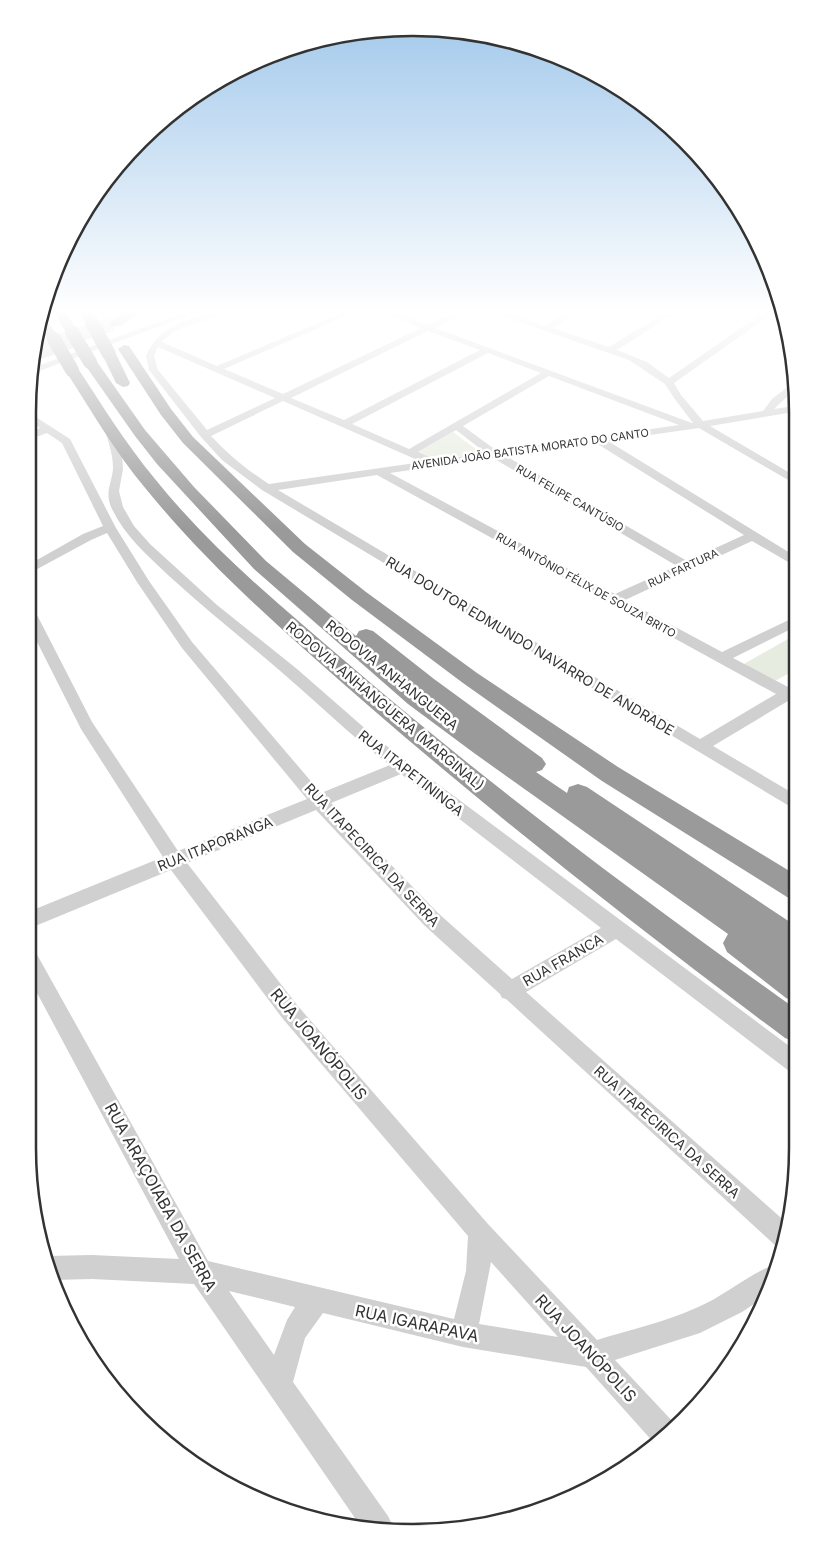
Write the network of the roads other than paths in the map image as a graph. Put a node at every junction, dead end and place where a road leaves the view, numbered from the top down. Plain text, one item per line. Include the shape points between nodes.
1 (669, 382) edge
2 (103, 383) edge
3 (113, 383) edge
4 (123, 383) edge
5 (130, 383) edge
6 (164, 383) edge
7 (250, 383) edge
8 (313, 383) edge
9 (424, 383) edge
10 (530, 383) edge
11 (579, 383) edge
12 (788, 390) edge
13 (677, 396) junction
14 (283, 397) junction
15 (789, 410) edge
16 (767, 412) junction
17 (671, 413) junction
18 (691, 414) junction
19 (36, 421) edge
20 (108, 424) junction
21 (345, 424) junction
22 (695, 425) junction
23 (456, 426) junction
24 (47, 429) junction
25 (36, 434) edge
26 (205, 435) junction
27 (599, 440) junction
28 (411, 452) junction
29 (494, 454) junction
30 (434, 462) junction
31 (378, 471) junction
32 (789, 478) edge
33 (266, 488) junction
34 (110, 528) junction
35 (752, 536) junction
36 (789, 558) edge
37 (36, 566) edge
38 (686, 566) junction
39 (614, 600) junction
40 (789, 624) edge
41 (36, 627) edge
42 (721, 658) junction
43 (789, 692) edge
44 (789, 696) edge
45 (700, 746) junction
46 (482, 747) junction
47 (402, 767) junction
48 (789, 799) edge
49 (319, 802) junction
50 (175, 861) junction
51 (789, 885) edge
52 (36, 918) edge
53 (616, 929) junction
54 (789, 937) edge
55 (789, 960) edge
56 (36, 972) edge
57 (789, 983) edge
58 (509, 991) junction
59 (789, 1022) edge
60 (789, 1059) edge
61 (480, 1232) junction
62 (779, 1232) edge
63 (56, 1268) edge
64 (200, 1272) junction
65 (763, 1283) edge
66 (317, 1301) junction
67 (463, 1334) junction
68 (592, 1355) junction
69 (279, 1385) junction
70 (661, 1430) edge
71 (375, 1522) edge

1 - 13 street
2 - 20 highway, RODOVIA ANHANGUERA (MARGINAL)
3 - 46 highway, RODOVIA ANHANGUERA via 140,433 260,566 416,698
4 - 54 highway, RODOVIA ANHANGUERA via 149,424 203,486 275,558 358,629 514,750
5 - 51 highway, RODOVIA ANHANGUERA (MARGINAL) via 166,412 188,440 307,554 360,596 470,678 610,774
6 - 26 street, RUA DOUTOR EDMUNDO NAVARRO DE ANDRADE
7 - 14 street
8 - 14 street
9 - 21 street
10 - 23 street
11 - 17 street
12 - 16 street
13 - 17 street
13 - 18 street
14 - 21 street
14 - 26 street
15 - 16 street, AVENIDA JOÃO BATISTA MORATO DO CANTO
16 - 22 street, AVENIDA JOÃO BATISTA MORATO DO CANTO
17 - 18 street
17 - 22 street
18 - 22 street
19 - 24 street, RUA ITAPECIRICA DA SERRA
20 - 47 street, RUA ITAPETININGA via 117,454 118,469 113,492 129,528 212,608
20 - 59 highway, RODOVIA ANHANGUERA (MARGINAL) via 149,483 250,590 439,755 566,856
21 - 28 street
22 - 27 street, AVENIDA JOÃO BATISTA MORATO DO CANTO
22 - 32 street
23 - 28 street
23 - 29 street, RUA FELIPE CANTÚSIO
24 - 25 street
24 - 34 street, RUA ITAPECIRICA DA SERRA via 66,441
26 - 33 street, RUA DOUTOR EDMUNDO NAVARRO DE ANDRADE via 239,469
27 - 29 street, AVENIDA JOÃO BATISTA MORATO DO CANTO
27 - 35 street
28 - 30 street
29 - 30 street, AVENIDA JOÃO BATISTA MORATO DO CANTO
29 - 38 street, RUA FELIPE CANTÚSIO
30 - 31 street, AVENIDA JOÃO BATISTA MORATO DO CANTO
31 - 33 street, AVENIDA JOÃO BATISTA MORATO DO CANTO
31 - 39 street, RUA ANTÔNIO FÉLIX DE SOUZA BRITO
33 - 45 street, RUA DOUTOR EDMUNDO NAVARRO DE ANDRADE
34 - 37 street
34 - 49 street, RUA ITAPECIRICA DA SERRA via 187,645
35 - 36 street
35 - 38 street, RUA FARTURA
38 - 39 street, RUA FARTURA
39 - 42 street, RUA ANTÔNIO FÉLIX DE SOUZA BRITO
40 - 42 street
41 - 50 street, RUA JOANÓPOLIS via 86,725
42 - 43 street, RUA ANTÔNIO FÉLIX DE SOUZA BRITO
44 - 45 street
45 - 48 street, RUA DOUTOR EDMUNDO NAVARRO DE ANDRADE
46 - 55 highway, RODOVIA ANHANGUERA
46 - 57 highway
47 - 49 street, RUA ITAPORANGA
47 - 53 street, RUA ITAPETININGA
49 - 50 street, RUA ITAPORANGA
49 - 58 street, RUA ITAPECIRICA DA SERRA via 431,919
50 - 52 street, RUA ITAPORANGA
50 - 61 street, RUA JOANÓPOLIS via 290,1012
53 - 58 street, RUA FRANCA
53 - 60 street, RUA ITAPETININGA
56 - 64 street, RUA ARAÇOIABA DA SERRA
58 - 62 street, RUA ITAPECIRICA DA SERRA
61 - 67 street via 478,1274
61 - 68 street, RUA JOANÓPOLIS
63 - 64 street, RUA IGARAPAVA via 92,1266
64 - 66 street, RUA IGARAPAVA
64 - 69 street, RUA ARAÇOIABA DA SERRA
65 - 68 street, RUA IGARAPAVA via 700,1320
66 - 67 street, RUA IGARAPAVA
66 - 69 street via 306,1312 293,1335
67 - 68 street, RUA IGARAPAVA
68 - 70 street, RUA JOANÓPOLIS
69 - 71 street, RUA ARAÇOIABA DA SERRA

